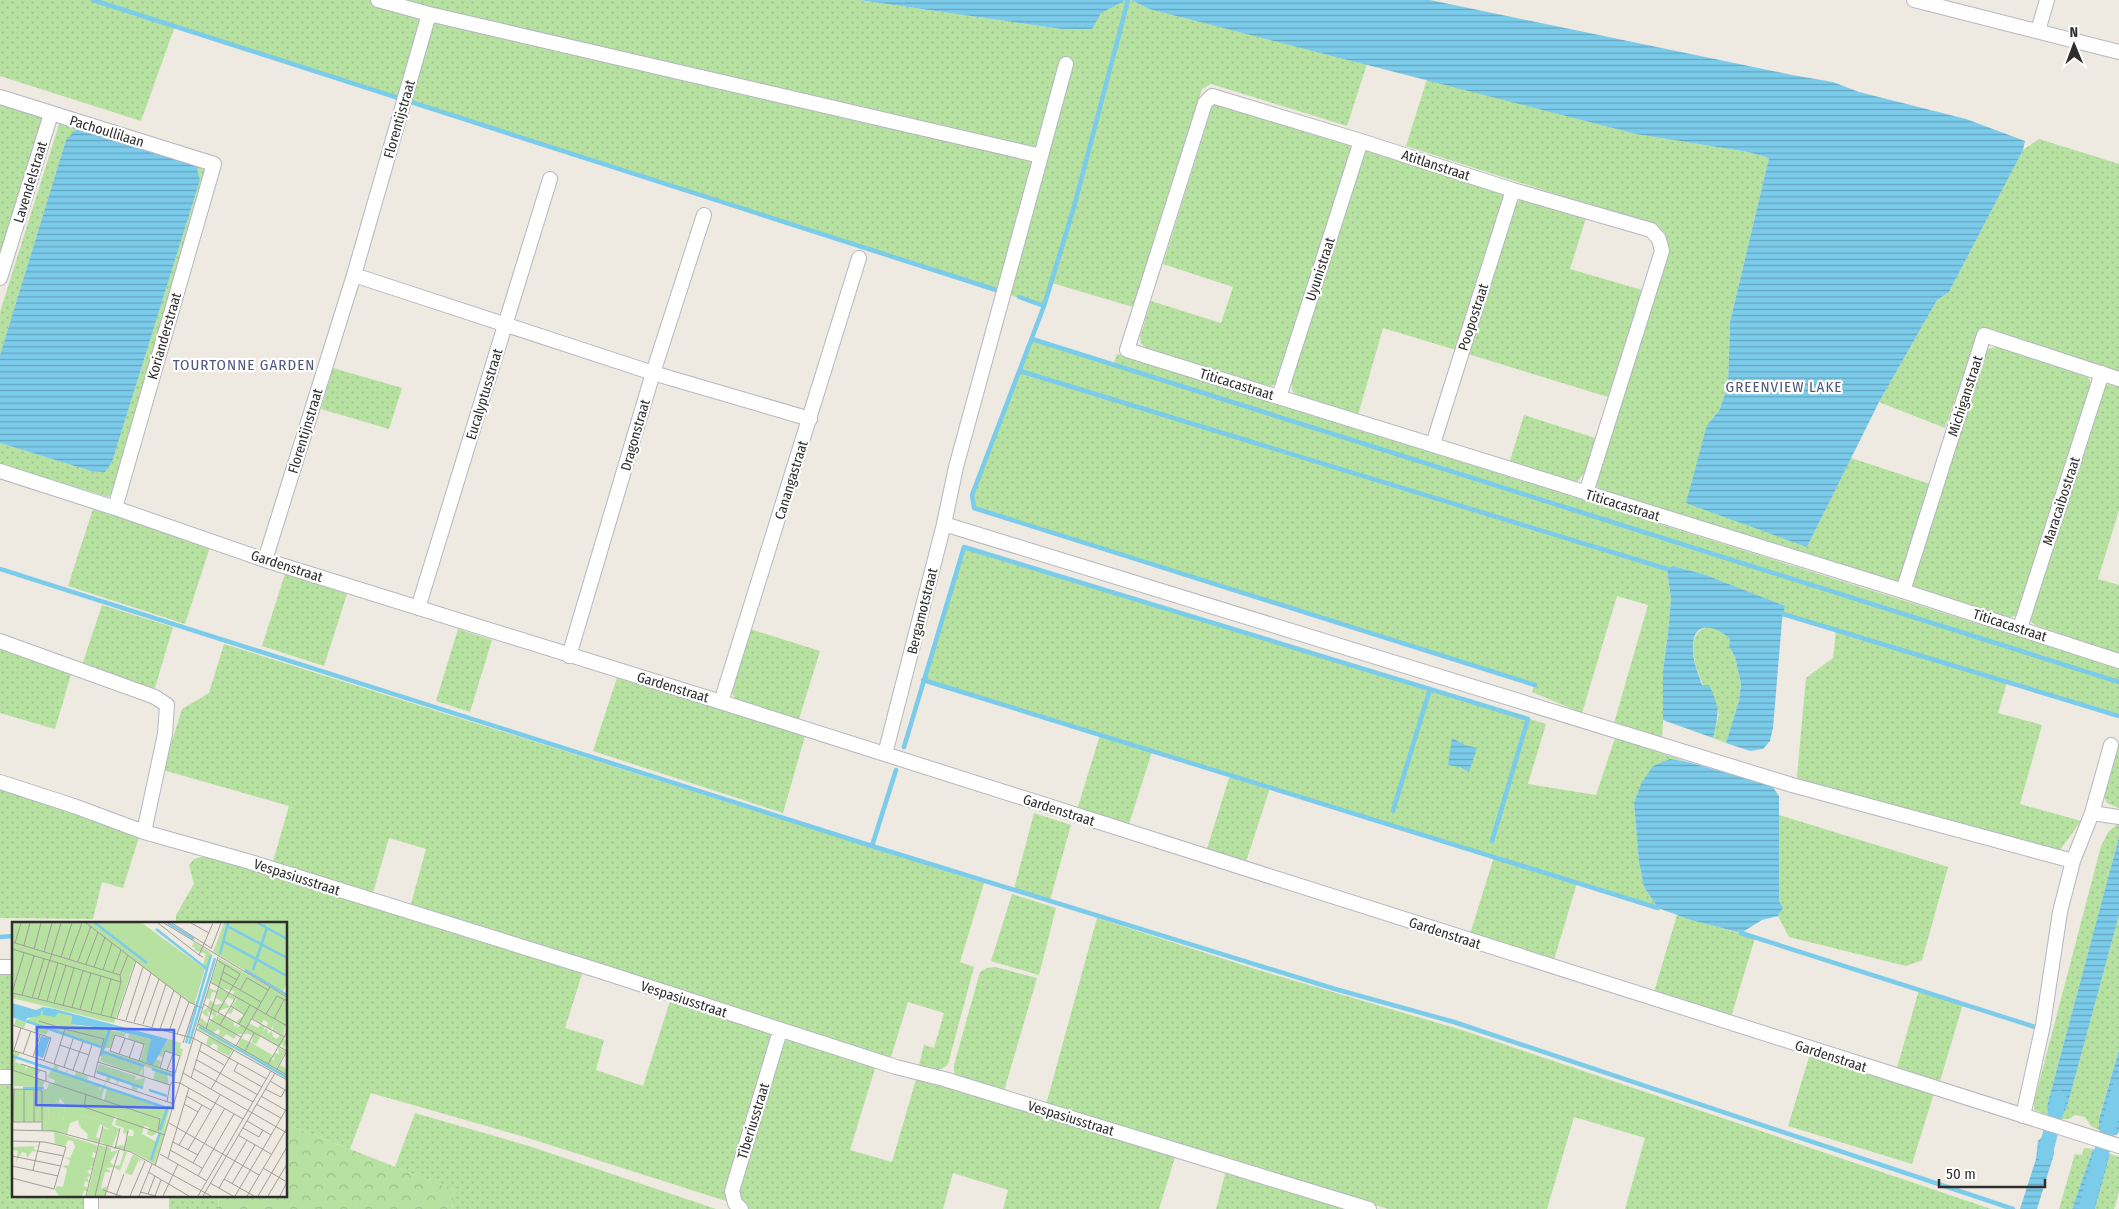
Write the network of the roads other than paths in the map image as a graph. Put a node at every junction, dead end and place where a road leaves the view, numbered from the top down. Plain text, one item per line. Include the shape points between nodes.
1 (378, 0) edge
2 (1914, 0) edge
3 (2047, 0) edge
4 (429, 14) junction
5 (2038, 32) junction
6 (2119, 52) edge
7 (1066, 64) dead end
8 (0, 97) edge
9 (52, 114) junction
10 (1361, 141) junction
11 (1041, 156) junction
12 (214, 164) joint
13 (550, 179) dead end
14 (1513, 190) junction
15 (704, 216) dead end
16 (859, 258) dead end
17 (354, 275) junction
18 (0, 278) edge
19 (506, 323) junction
20 (1127, 350) joint
21 (653, 373) junction
22 (2102, 373) junction
23 (2119, 379) edge
24 (1279, 397) junction
25 (810, 420) junction
26 (1433, 444) junction
27 (0, 471) edge
28 (1586, 494) junction
29 (115, 508) junction
30 (944, 524) junction
31 (265, 560) junction
32 (1903, 591) junction
33 (418, 608) junction
34 (2020, 628) junction
35 (0, 641) edge
36 (569, 656) junction
37 (2119, 661) edge
38 (721, 702) junction
39 (2111, 745) dead end
40 (885, 754) junction
41 (0, 782) edge
42 (2092, 813) junction
43 (2119, 817) edge
44 (144, 832) junction
45 (2073, 861) junction
46 (780, 1030) junction
47 (2030, 1118) junction
48 (2119, 1146) edge
49 (91, 1196) edge
50 (91, 1209) edge
51 (741, 1209) edge
52 (1369, 1209) edge

1 - 4 street
2 - 5 street
3 - 5 street
4 - 11 street
4 - 17 street, Florentijstraat
5 - 6 street
7 - 11 street, Bergamotstraat
8 - 9 street, Pachoullilaan
9 - 12 street, Pachoullilaan
9 - 18 street, Lavendelstraat
10 - 14 street, Atitlanstraat
10 - 20 street, Atitlanstraat via 1212,96 1205,103
10 - 24 street, Uyunistraat
11 - 30 street, Bergamotstraat via 956,467
12 - 29 street, Korianderstraat
13 - 19 street, Eucalyptusstraat
14 - 26 street, Poopostraat
14 - 28 street, Atitlanstraat via 1651,230 1659,239 1662,251
15 - 21 street, Dragonstraat
16 - 25 street, Canangastraat
17 - 19 street
17 - 31 street, Florentijnstraat
19 - 21 street
19 - 33 street, Eucalyptusstraat
20 - 24 street, Titicacastraat
21 - 25 street
21 - 36 street, Dragonstraat
22 - 23 street, Michiganstraat
22 - 32 street, Michiganstraat via 1984,335
22 - 34 street, Maracaibostraat
24 - 26 street, Titicacastraat
25 - 38 street, Canangastraat
26 - 28 street, Titicacastraat
27 - 29 street, Gardenstraat
28 - 32 street, Titicacastraat
29 - 31 street, Gardenstraat
30 - 40 street, Bergamotstraat
30 - 45 street via 1792,785
31 - 33 street, Gardenstraat
32 - 34 street, Titicacastraat
33 - 36 street, Gardenstraat
34 - 37 street, Titicacastraat
35 - 44 street via 155,697 167,706 165,734
36 - 38 street, Gardenstraat
38 - 40 street, Gardenstraat
39 - 42 street
40 - 47 street, Gardenstraat
41 - 44 street, Vespasiusstraat
42 - 43 street
42 - 45 street
44 - 46 street, Vespasiusstraat via 247,861
45 - 47 street via 2060,912
46 - 51 street, Tiberiusstraat via 732,1191 735,1203
46 - 52 street, Vespasiusstraat
47 - 48 street, Gardenstraat
49 - 50 street

